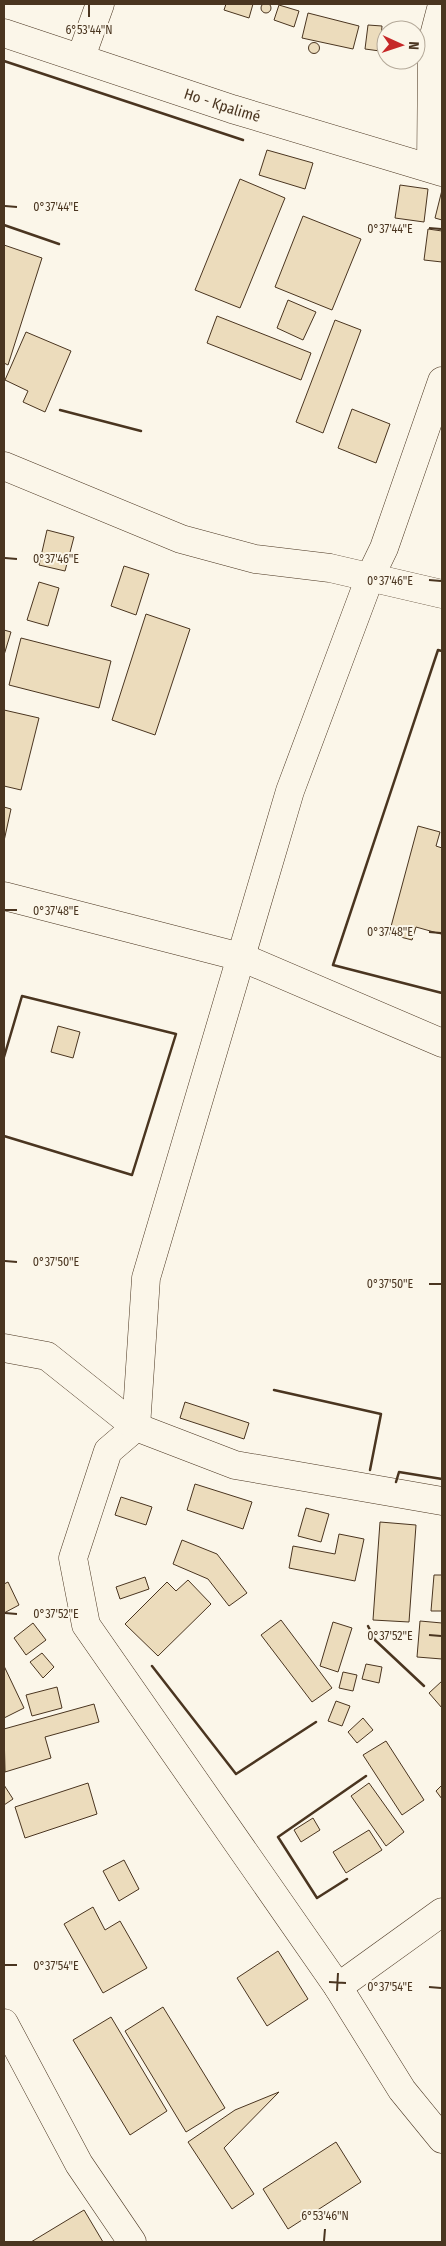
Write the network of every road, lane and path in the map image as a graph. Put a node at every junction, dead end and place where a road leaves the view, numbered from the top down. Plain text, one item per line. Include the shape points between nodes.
1 (100, 4) edge
2 (442, 5) edge
3 (4, 33) edge
4 (81, 57) junction
5 (437, 170) edge
6 (442, 380) edge
7 (4, 466) edge
8 (370, 577) junction
9 (442, 594) edge
10 (4, 896) edge
11 (241, 957) junction
12 (442, 1044) edge
13 (4, 1348) edge
14 (136, 1427) junction
15 (442, 1501) edge
16 (442, 1912) edge
17 (338, 1987) junction
18 (4, 2023) edge
19 (442, 2139) edge
20 (132, 2242) edge

1 - 4 street
2 - 5 street via 432,43
3 - 4 street, Ho - Kpalimé
4 - 5 street, Ho - Kpalimé via 232,109
6 - 8 street via 384,548
7 - 8 street via 181,539 255,559 330,568
8 - 9 street
8 - 11 street via 290,791
10 - 11 street
11 - 12 street
11 - 14 street via 146,1278
13 - 14 street via 47,1356
14 - 15 street via 236,1465
14 - 17 street via 108,1451 73,1558 86,1626
16 - 17 street
17 - 19 street via 402,2090
18 - 20 street via 79,2164

